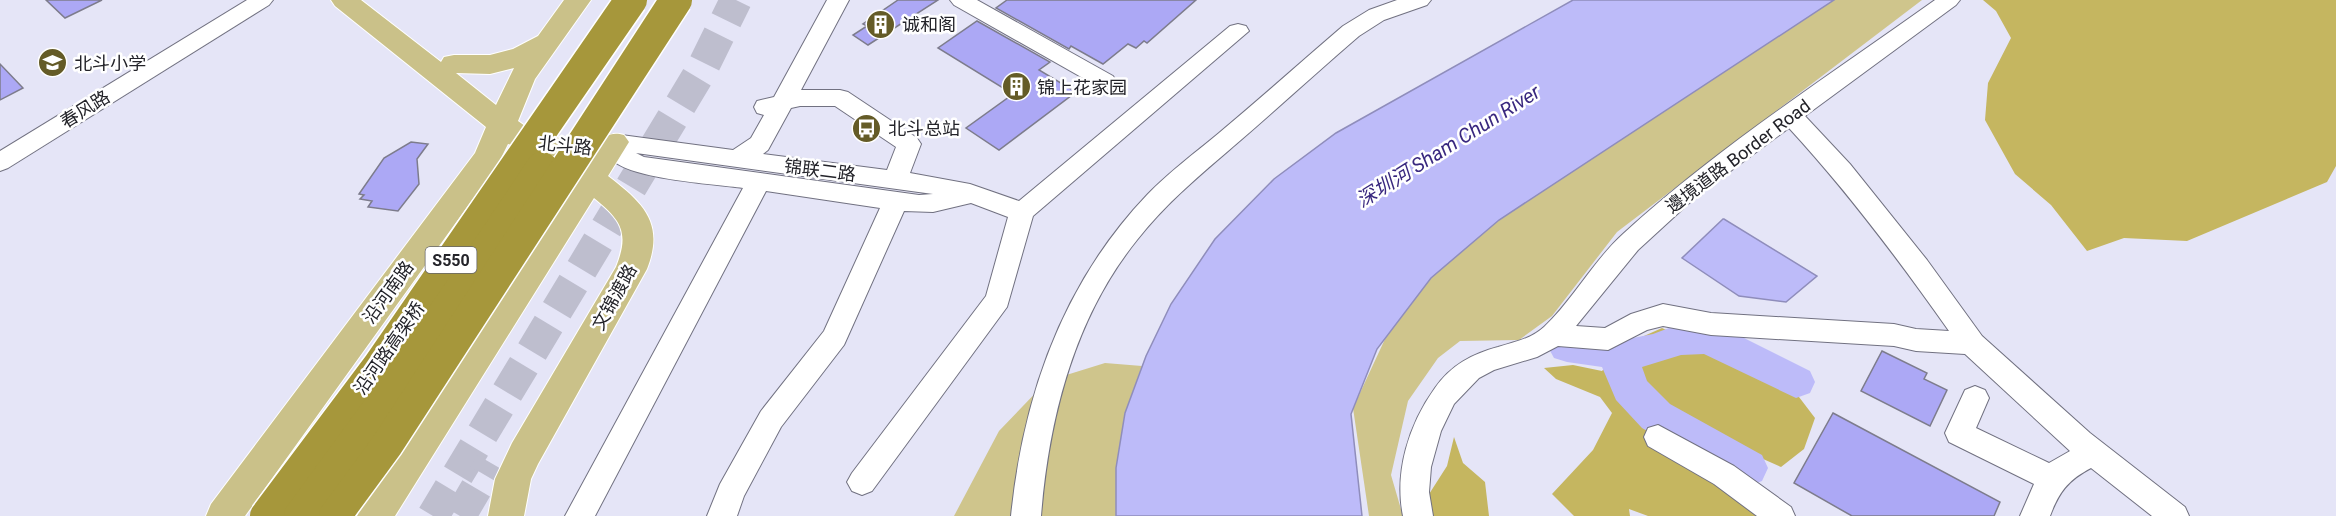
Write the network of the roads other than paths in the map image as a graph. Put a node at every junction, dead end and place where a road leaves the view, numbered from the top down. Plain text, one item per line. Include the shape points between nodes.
1 (241, 0) edge
2 (262, 0) edge
3 (344, 0) edge
4 (372, 0) edge
5 (578, 0) edge
6 (631, 0) edge
7 (656, 0) edge
8 (676, 0) edge
9 (825, 0) edge
10 (838, 0) edge
11 (961, 0) edge
12 (1420, 0) edge
13 (1949, 0) edge
14 (1238, 31) dead end
15 (547, 41) junction
16 (454, 64) junction
17 (1105, 81) dead end
18 (773, 105) junction
19 (1791, 115) junction
20 (508, 118) junction
21 (615, 142) junction
22 (0, 147) edge
23 (736, 159) junction
24 (0, 162) edge
25 (591, 180) junction
26 (759, 182) junction
27 (896, 190) junction
28 (1022, 212) junction
29 (1552, 335) junction
30 (1972, 344) junction
31 (1975, 398) dead end
32 (1658, 437) dead end
33 (2094, 453) junction
34 (2052, 479) junction
35 (862, 482) dead end
36 (224, 516) edge
37 (266, 516) edge
38 (300, 516) edge
39 (335, 516) edge
40 (375, 516) edge
41 (506, 516) edge
42 (580, 516) edge
43 (722, 516) edge
44 (1026, 516) edge
45 (1418, 516) edge
46 (1780, 516) edge
47 (2035, 516) edge
48 (2174, 516) edge

1 - 22 street, 春风路
2 - 24 street, 春风路
3 - 20 main road, 北斗路
4 - 16 main road, 北斗路
5 - 15 main road, 沿河南路
6 - 37 highway, 沿河路高架桥 / S550, bridge via 379,365
7 - 38 highway, 沿河路高架桥 / S550, bridge via 405,372
8 - 39 highway, bridge via 387,445
9 - 18 street
10 - 18 street
11 - 17 street
12 - 44 street via 1389,8 1351,31 1155,202 1116,250 1084,301 1059,358 1040,424
13 - 19 street, 邊境道路 Border Road
14 - 28 street
15 - 16 main road via 500,63
15 - 20 main road, 沿河南路 via 522,77
16 - 20 main road, 北斗路
18 - 23 street
18 - 27 street via 800,98 840,98 909,144
19 - 29 street, 邊境道路 Border Road via 1689,189 1629,243
19 - 30 street via 1842,170
20 - 21 main road, 北斗路 via 605,130 614,136
20 - 25 main road, 文锦渡路 via 501,151 510,159 575,172
20 - 36 main road, 沿河南路 via 488,156
21 - 23 street, 锦联二路
21 - 25 main road
21 - 26 street via 623,158 639,165
23 - 27 street, 锦联二路
25 - 40 main road
25 - 41 main road, 文锦渡路 via 634,219 640,244 631,269 525,453 513,479
26 - 27 street
26 - 42 street
27 - 28 street, 锦联二路 via 970,193
27 - 43 street via 835,337 771,418 730,493
28 - 35 street via 998,300
29 - 30 street via 1608,339 1640,321 1663,315 1711,324 1894,335
29 - 45 street, 邊境道路 Border Road via 1538,346 1466,372 1446,393 1424,433 1413,485
30 - 33 street
31 - 34 street via 1959,433
32 - 46 street via 1724,474
33 - 34 street via 2062,469
33 - 48 street
34 - 47 street

